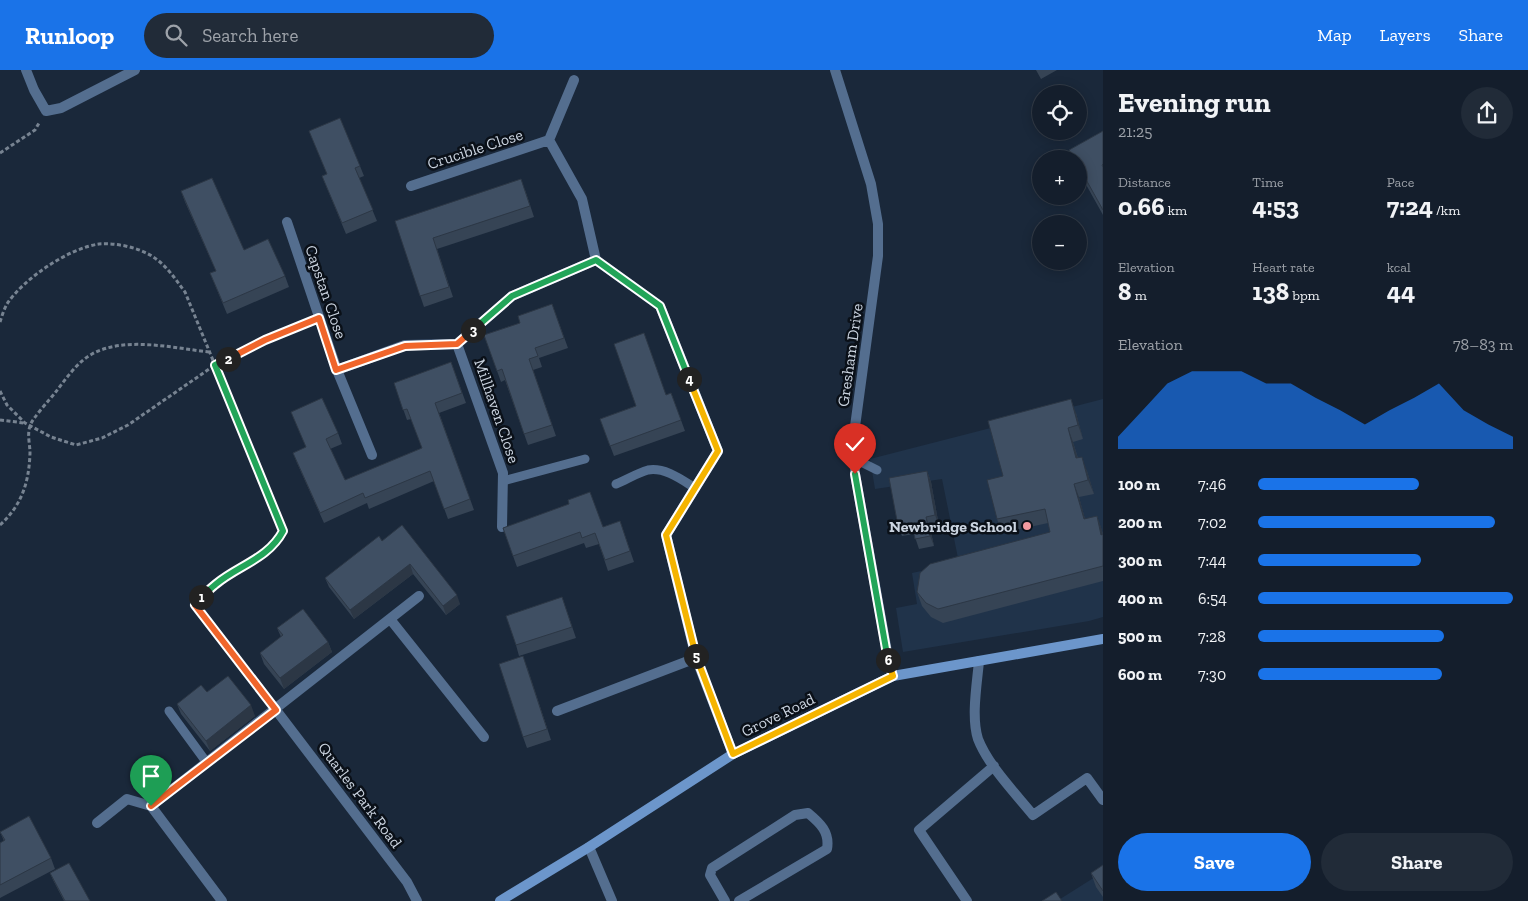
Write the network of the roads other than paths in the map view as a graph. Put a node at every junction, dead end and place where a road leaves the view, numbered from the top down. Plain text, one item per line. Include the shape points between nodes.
1 (26, 70) edge
2 (135, 70) edge
3 (835, 70) edge
4 (574, 80) dead end
5 (549, 140) junction
6 (411, 186) dead end
7 (287, 222) dead end
8 (596, 260) junction
9 (457, 344) junction
10 (336, 370) junction
11 (372, 455) dead end
12 (585, 459) dead end
13 (855, 459) junction
14 (877, 470) dead end
15 (503, 481) junction
16 (616, 484) dead end
17 (695, 488) junction
18 (502, 527) edge
19 (419, 596) dead end
20 (390, 619) junction
21 (1103, 639) edge
22 (696, 658) junction
23 (979, 662) junction
24 (893, 676) junction
25 (276, 710) junction
26 (169, 711) dead end
27 (557, 711) dead end
28 (484, 737) dead end
29 (733, 754) junction
30 (207, 763) junction
31 (994, 766) junction
32 (1103, 800) edge
33 (151, 806) junction
34 (97, 823) dead end
35 (588, 847) junction
36 (222, 901) edge
37 (417, 901) edge
38 (500, 901) edge
39 (612, 901) edge
40 (726, 901) edge
41 (740, 901) edge
42 (967, 901) edge

1 - 2 street via 46,111 61,108
3 - 13 street, Gresham Drive via 871,184 878,224 878,256 854,434
4 - 5 street, Crucible Close
5 - 6 street, Crucible Close
5 - 8 street, Crucible Close via 582,199
7 - 10 street, Capstan Close
8 - 9 street, Millhaven Close via 512,296
8 - 17 street via 660,306 718,451
9 - 10 street via 405,346
9 - 15 street, Millhaven Close via 503,473
10 - 11 street, Capstan Close
12 - 15 lane
13 - 14 lane
13 - 24 street, Gresham Drive via 855,474
15 - 18 street, Millhaven Close
16 - 17 lane via 648,470 659,470
17 - 22 street via 666,535
19 - 20 street
20 - 25 street
20 - 28 street
21 - 23 street, Grove Road
22 - 27 street
22 - 29 street
23 - 24 street, Grove Road
23 - 31 street via 975,717 978,738
24 - 29 street, Grove Road
25 - 30 street
25 - 37 street, Quarles Park Road via 407,882
26 - 30 lane
29 - 35 street, Grove Road
30 - 33 street
31 - 32 street via 1033,815 1087,778
31 - 42 street via 919,830
33 - 34 street via 127,799
33 - 36 street
35 - 38 street, Grove Road
35 - 39 street
40 - 41 street via 710,875 712,868 795,815 808,813 819,822 829,839 827,848

